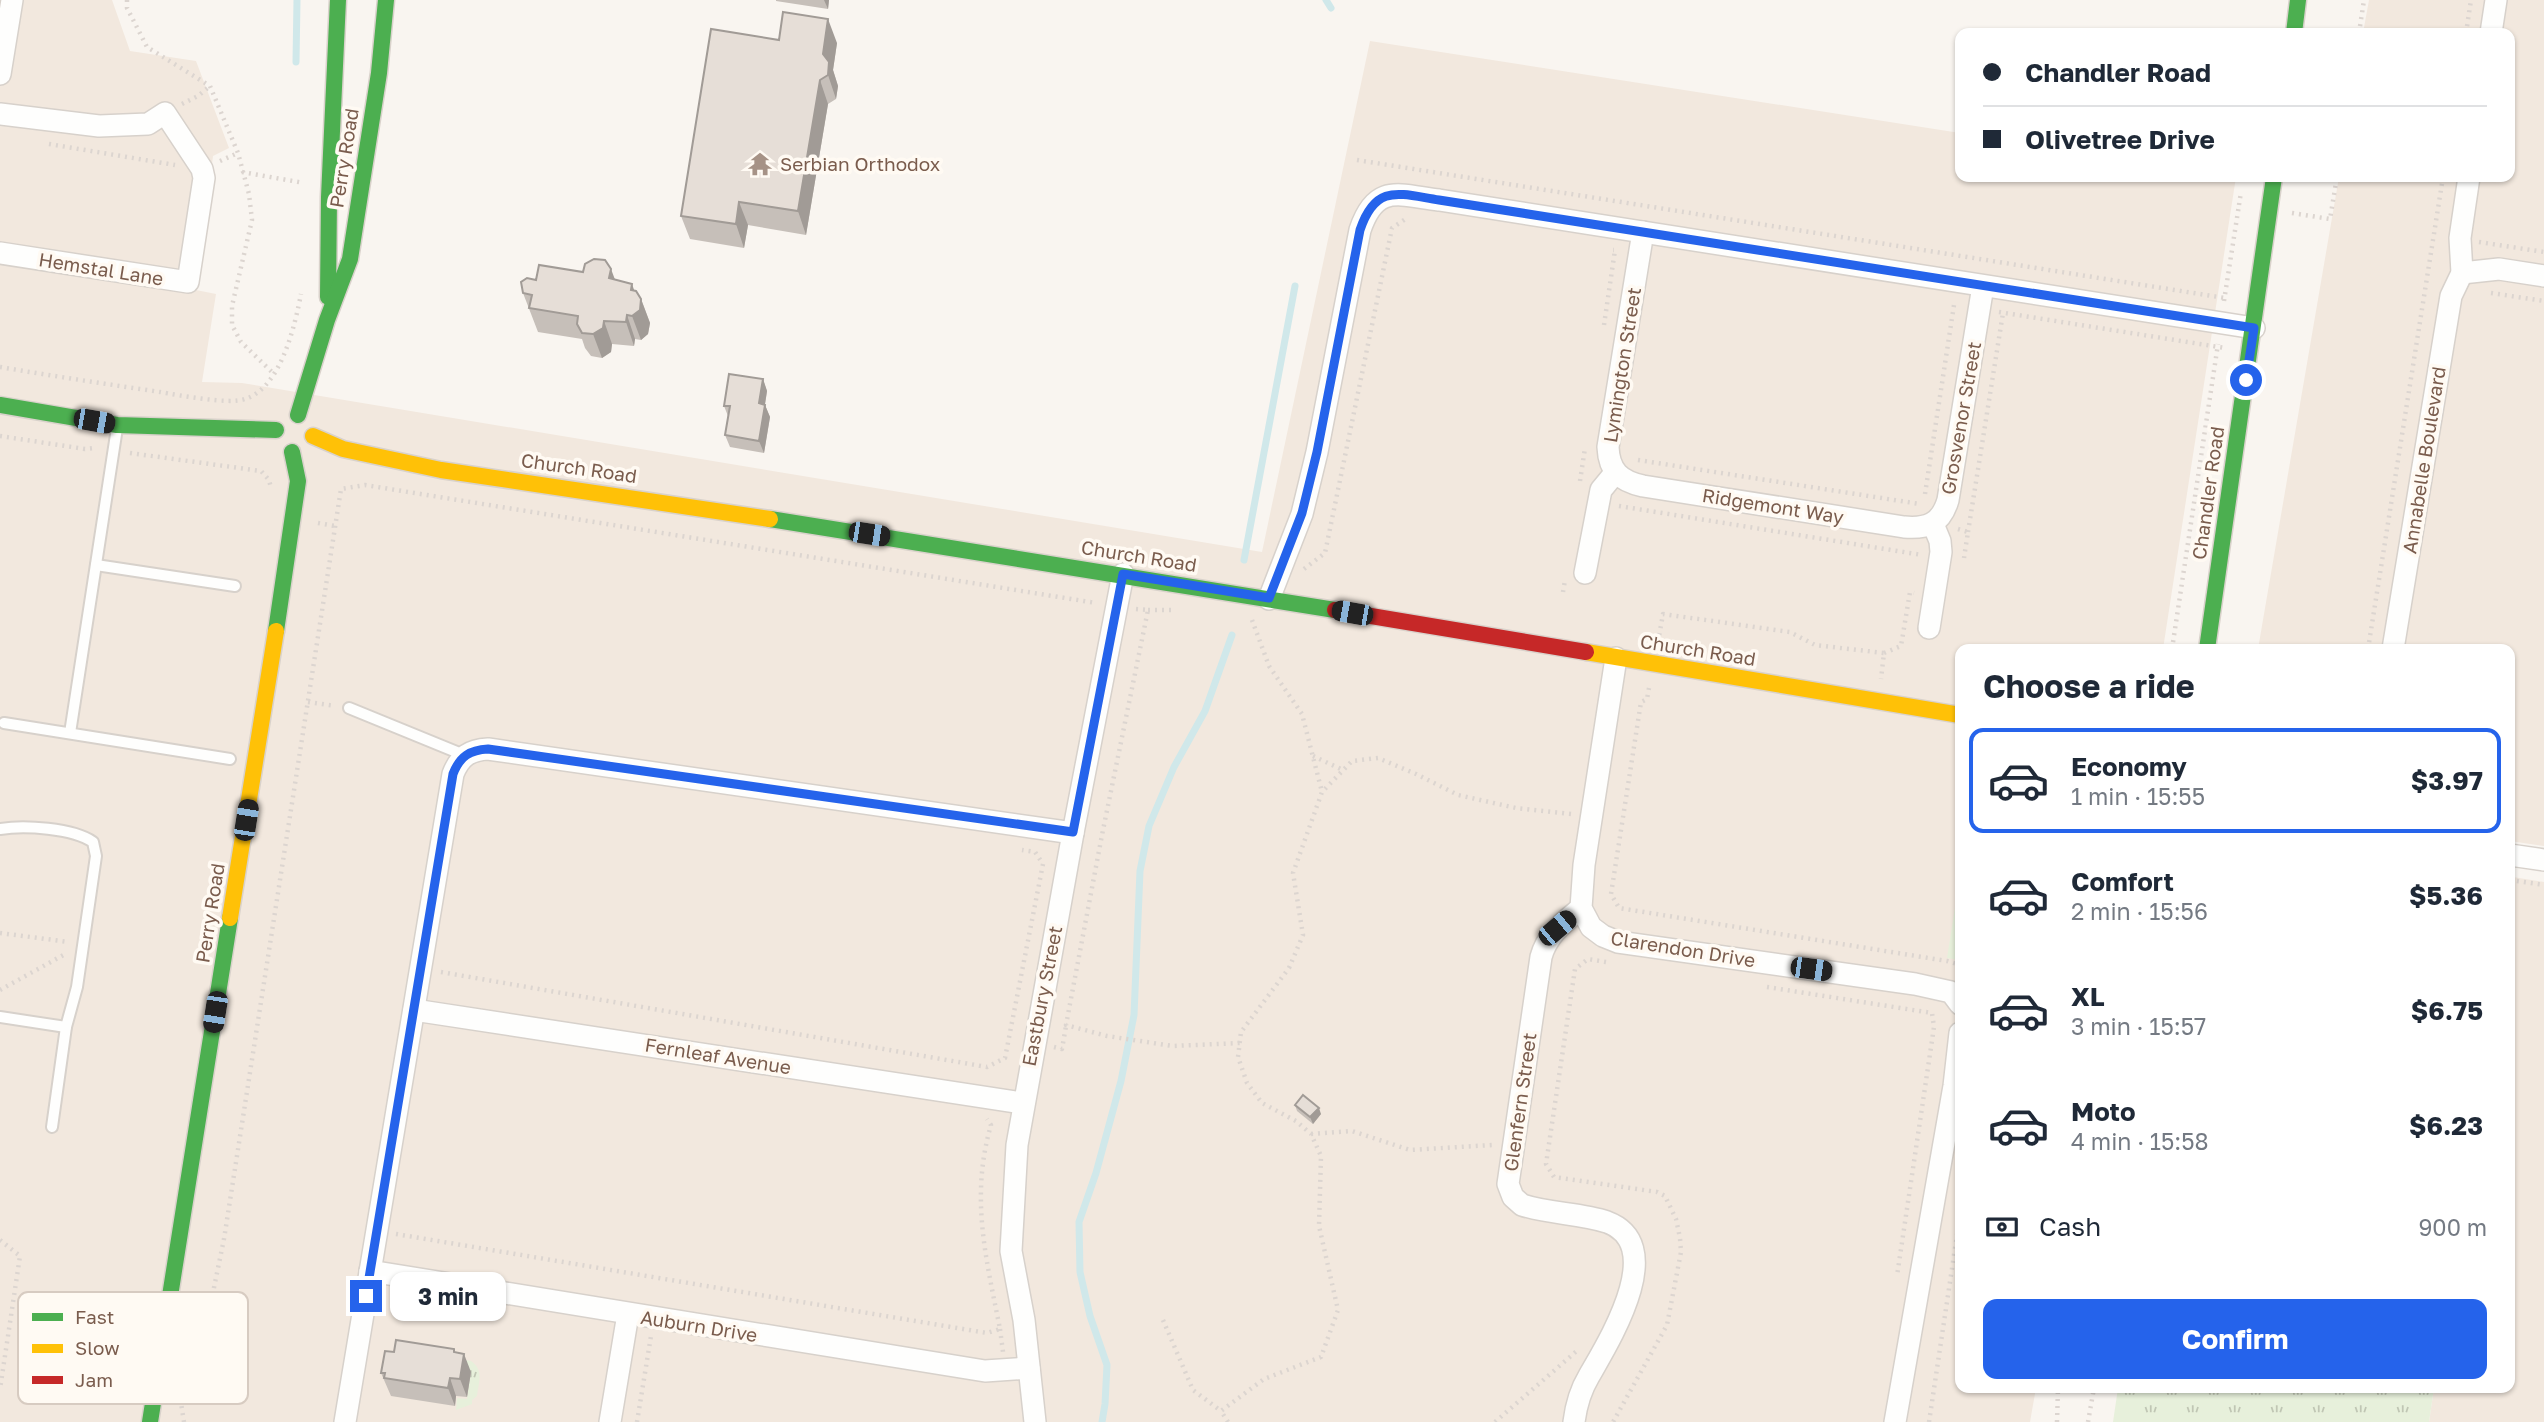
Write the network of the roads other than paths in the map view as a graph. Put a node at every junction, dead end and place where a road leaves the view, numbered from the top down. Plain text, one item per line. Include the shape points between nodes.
1 (12, 0) edge
2 (338, 0) edge
3 (386, 0) edge
4 (2298, 0) edge
5 (2496, 0) edge
6 (2295, 28) edge
7 (2492, 28) edge
8 (0, 74) edge
9 (0, 114) edge
10 (2273, 182) edge
11 (2468, 182) edge
12 (1643, 232) junction
13 (0, 253) edge
14 (2462, 273) junction
15 (2544, 276) edge
16 (1983, 286) junction
17 (328, 318) junction
18 (2254, 328) junction
19 (0, 405) edge
20 (298, 415) junction
21 (117, 425) junction
22 (276, 430) junction
23 (313, 436) junction
24 (292, 452) junction
25 (1615, 473) junction
26 (1933, 524) junction
27 (96, 565) junction
28 (1123, 574) junction
29 (1575, 576) road end
30 (235, 586) dead end
31 (1269, 598) junction
32 (1929, 628) dead end
33 (2208, 644) edge
34 (2394, 644) edge
35 (1616, 658) junction
36 (349, 708) road end
37 (1955, 714) edge
38 (4, 723) dead end
39 (70, 733) junction
40 (464, 755) junction
41 (230, 759) dead end
42 (0, 829) edge
43 (1073, 832) junction
44 (2515, 856) edge
45 (2544, 860) edge
46 (1581, 908) junction
47 (1955, 997) edge
48 (414, 1010) junction
49 (0, 1017) edge
50 (66, 1027) junction
51 (1955, 1077) edge
52 (1022, 1103) junction
53 (52, 1127) dead end
54 (380, 1273) junction
55 (171, 1292) edge
56 (628, 1314) junction
57 (1029, 1368) junction
58 (153, 1404) edge
59 (150, 1422) edge
60 (345, 1422) edge
61 (610, 1422) edge
62 (1035, 1422) edge
63 (1574, 1422) edge
64 (1895, 1422) edge

1 - 8 street
2 - 17 main road, Perry Road
3 - 17 main road, Perry Road via 350,258
4 - 6 main road
5 - 7 street
9 - 13 street, Hemstal Lane via 99,126 148,124 165,113 204,178 188,282
10 - 18 main road, Chandler Road
11 - 14 street via 2460,238
12 - 16 street
12 - 25 street, Lymington Street via 1608,447
12 - 31 street via 1399,194 1371,205 1360,230 1302,513
14 - 15 street via 2499,269
14 - 34 street, Annabelle Boulevard via 2451,296
16 - 18 street
16 - 26 street, Grosvenor Street via 1948,500
17 - 20 main road, Perry Road
18 - 33 main road, Chandler Road
19 - 21 main road
20 - 22 main road via 286,416
20 - 23 main road via 311,424
21 - 22 main road
21 - 27 lane
22 - 24 main road via 281,447
23 - 24 main road via 308,447
23 - 28 main road, Church Road via 343,449 441,470
24 - 55 main road, Perry Road via 298,481 294,519
25 - 26 street, Ridgemont Way via 1643,486 1904,527
25 - 29 street via 1601,490
26 - 32 street via 1940,558
27 - 30 lane
27 - 39 lane
28 - 31 main road, Church Road
28 - 43 street, Eastbury Street
31 - 35 main road, Church Road
35 - 37 main road, Church Road
35 - 46 street
36 - 40 lane
38 - 39 lane
39 - 41 lane
40 - 43 street via 488,749
40 - 48 street via 453,774
42 - 50 lane via 18,826 83,835 93,842 96,856 84,944
43 - 52 street, Eastbury Street
44 - 45 street
46 - 47 street, Clarendon Drive via 1591,927 1618,942 1915,984 1951,992
46 - 63 street, Glenfern Street via 1557,928 1541,957 1508,1184 1522,1205 1606,1222 1622,1231 1635,1253 1624,1309 1577,1402
48 - 52 street, Fernleaf Avenue
48 - 54 street
49 - 50 lane
50 - 53 lane
51 - 64 street
52 - 57 street, Eastbury Street via 1011,1251
54 - 56 street, Auburn Drive
54 - 60 street
56 - 57 street, Auburn Drive via 985,1371
56 - 61 street
57 - 62 street, Eastbury Street
58 - 59 main road, Perry Road

